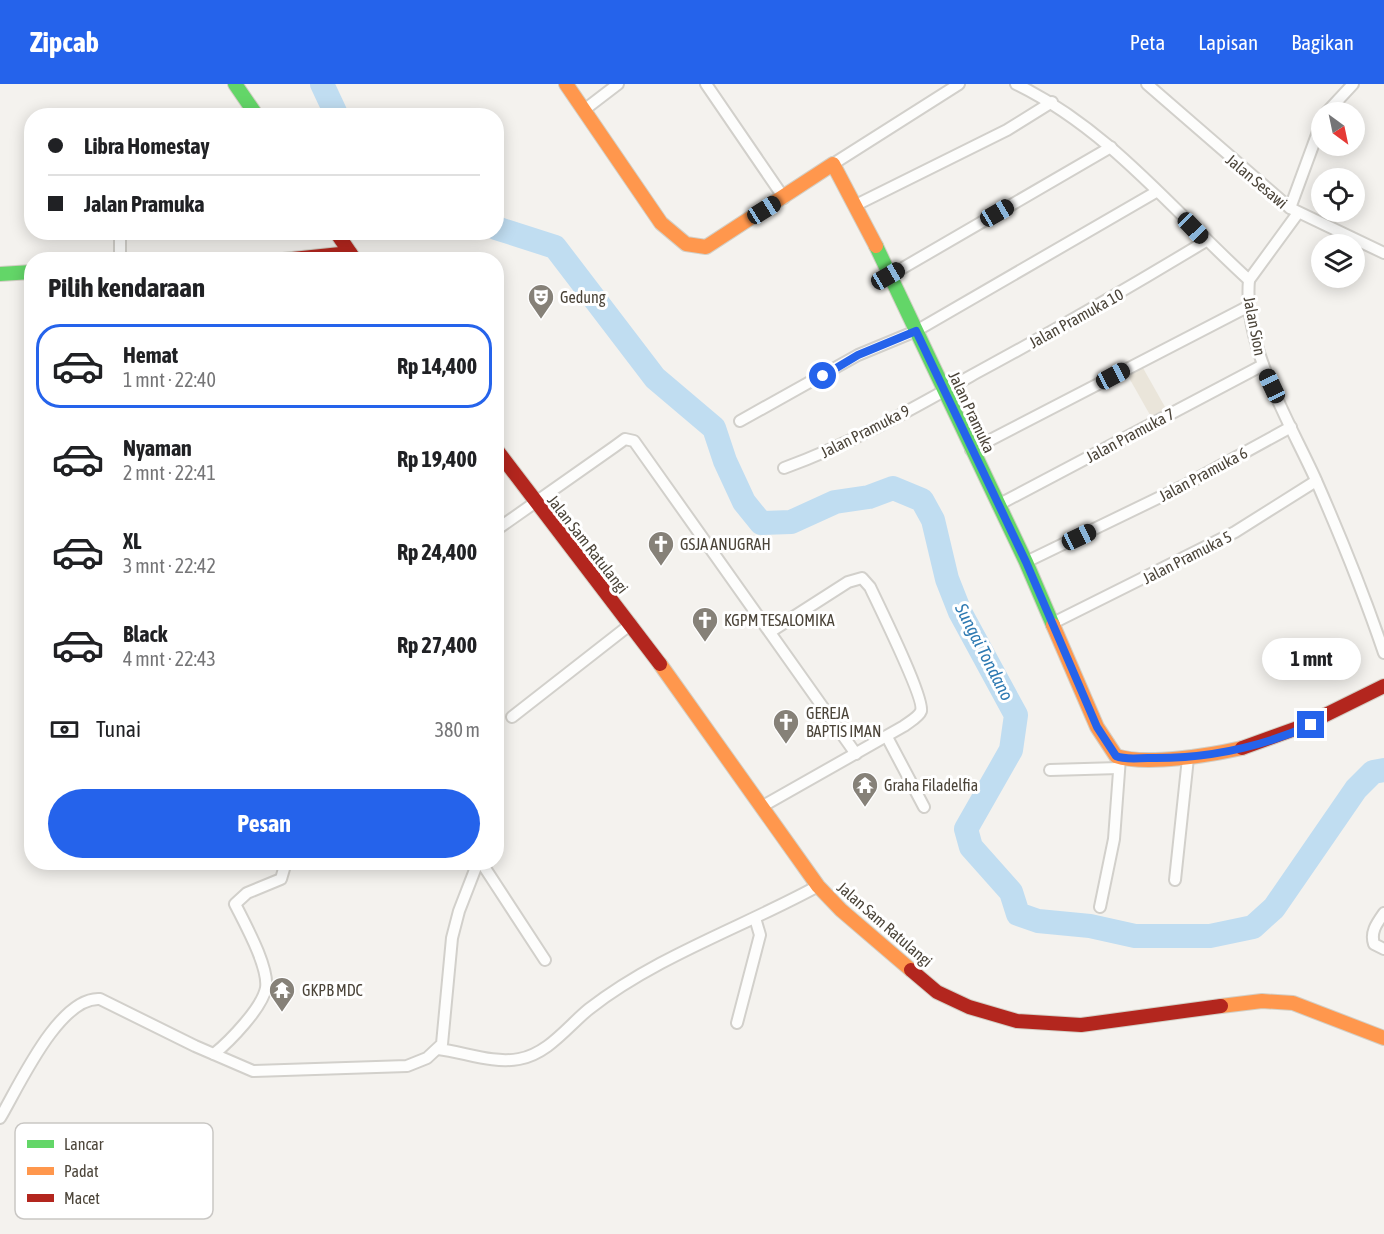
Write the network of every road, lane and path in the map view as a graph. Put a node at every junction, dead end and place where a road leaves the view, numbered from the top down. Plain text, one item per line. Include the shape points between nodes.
1 (235, 84) edge
2 (566, 84) edge
3 (618, 84) edge
4 (706, 84) edge
5 (959, 84) edge
6 (1016, 84) edge
7 (1147, 84) edge
8 (1353, 84) edge
9 (1052, 102) junction
10 (1336, 102) edge
11 (251, 108) edge
12 (584, 110) junction
13 (1111, 147) junction
14 (1311, 156) edge
15 (833, 164) junction
16 (1156, 192) junction
17 (784, 198) junction
18 (856, 205) junction
19 (1294, 210) junction
20 (1206, 241) junction
21 (1384, 253) edge
22 (24, 272) edge
23 (0, 274) edge
24 (888, 276) junction
25 (1249, 280) junction
26 (1249, 306) junction
27 (916, 331) junction
28 (1263, 365) junction
29 (945, 391) junction
30 (740, 421) dead end
31 (1291, 427) junction
32 (970, 450) junction
33 (504, 460) edge
34 (784, 468) dead end
35 (1316, 481) junction
36 (534, 502) junction
37 (998, 505) junction
38 (504, 524) edge
39 (1026, 562) junction
40 (1053, 623) junction
41 (631, 624) junction
42 (770, 632) junction
43 (1384, 653) edge
44 (1384, 686) edge
45 (512, 717) dead end
46 (886, 737) junction
47 (856, 754) junction
48 (1188, 758) junction
49 (1119, 763) junction
50 (1050, 770) dead end
51 (763, 807) junction
52 (924, 807) dead end
53 (284, 870) edge
54 (476, 870) edge
55 (484, 870) edge
56 (1175, 880) dead end
57 (818, 886) junction
58 (1100, 907) dead end
59 (1384, 913) edge
60 (755, 918) junction
61 (1384, 949) edge
62 (545, 960) dead end
63 (737, 1023) dead end
64 (1384, 1038) edge
65 (438, 1049) junction
66 (214, 1054) junction
67 (0, 1118) edge

1 - 11 street
2 - 12 street
3 - 12 street
4 - 17 street
5 - 15 street
6 - 9 street, Jalan Sion
7 - 19 street, Jalan Sesawi
8 - 10 street
9 - 13 street, Jalan Sion
9 - 18 street
12 - 17 street via 662,223 683,243 706,247
13 - 16 street, Jalan Sion
13 - 24 street
14 - 19 street
15 - 17 street
15 - 18 street, Jalan Pramuka
16 - 20 street, Jalan Sion
16 - 27 street
18 - 24 street, Jalan Pramuka
19 - 21 street, Jalan Sesawi
19 - 25 street
20 - 25 street, Jalan Sion
20 - 29 street, Jalan Pramuka 10
22 - 23 street
24 - 27 street, Jalan Pramuka
25 - 26 street, Jalan Sion
26 - 28 street, Jalan Sion
26 - 32 street
27 - 29 street, Jalan Pramuka
27 - 30 street via 858,355
28 - 31 street, Jalan Sion
28 - 37 street, Jalan Pramuka 7
29 - 32 street, Jalan Pramuka
29 - 34 street, Jalan Pramuka 9 via 828,452
31 - 35 street, Jalan Sion
31 - 39 street, Jalan Pramuka 6
32 - 37 street, Jalan Pramuka
33 - 36 street, Jalan Sam Ratulangi
35 - 40 street, Jalan Pramuka 5 via 1226,537
35 - 43 street, Jalan Sion
36 - 38 street
36 - 41 street, Jalan Sam Ratulangi
36 - 42 street via 620,442 634,441
37 - 39 street, Jalan Pramuka
39 - 40 street, Jalan Pramuka
40 - 49 street, Jalan Pramuka via 1097,727
41 - 45 street
41 - 51 street, Jalan Sam Ratulangi
42 - 46 street via 848,582 862,578 866,581 898,647 921,708 920,713
42 - 47 street
44 - 48 street via 1287,735 1241,749
46 - 47 street
46 - 52 street
47 - 51 street
48 - 49 street
48 - 56 street
49 - 50 street
49 - 58 street via 1113,839
51 - 57 street, Jalan Sam Ratulangi
53 - 66 street via 281,879 247,893 235,904 261,964 266,987 238,1031
54 - 65 street via 452,938 443,1040
55 - 62 street
57 - 60 street
57 - 64 street, Jalan Sam Ratulangi via 937,992 969,1007 1017,1021 1081,1025 1262,1001 1302,1006
59 - 61 street via 1372,937 1374,944
60 - 63 street via 760,935
60 - 65 street via 633,980 539,1051 521,1059
65 - 66 street via 428,1059 407,1065 260,1072
66 - 67 street via 93,998 74,1009 51,1032

